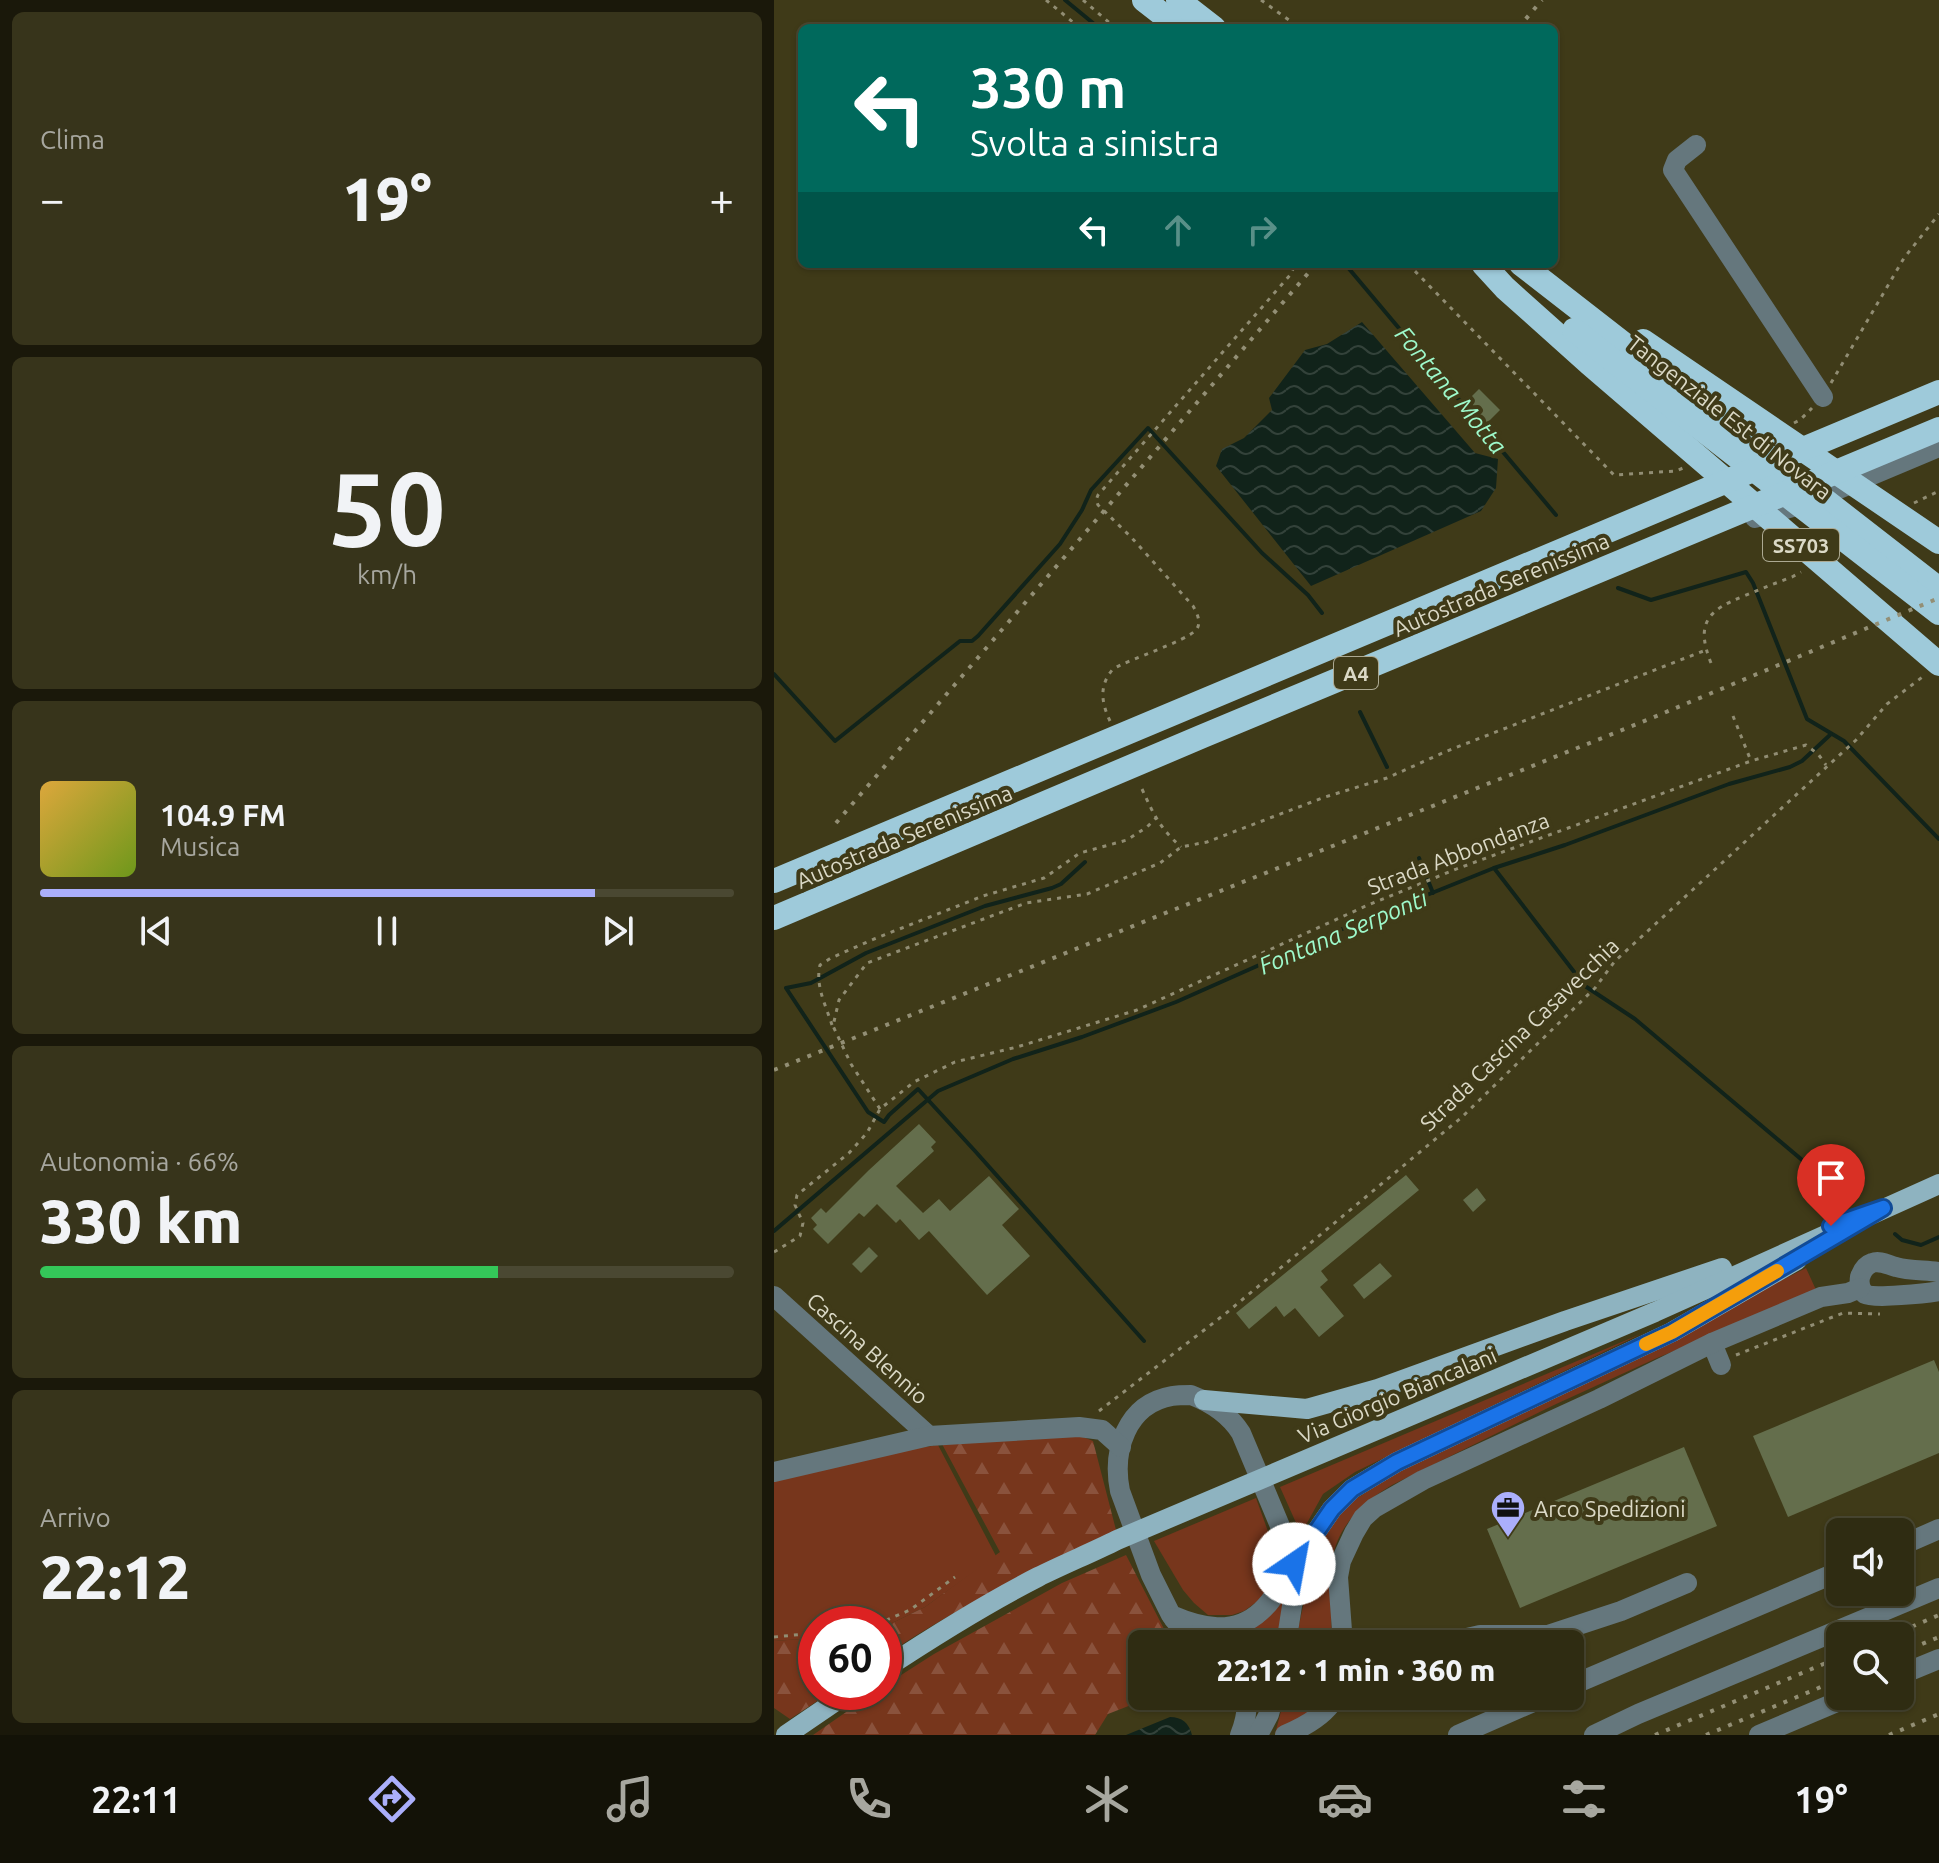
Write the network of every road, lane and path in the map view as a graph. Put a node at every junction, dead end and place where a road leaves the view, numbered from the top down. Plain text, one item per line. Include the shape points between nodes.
1 (1046, 0) edge
2 (1083, 0) edge
3 (1144, 0) edge
4 (1178, 0) edge
5 (1261, 0) edge
6 (1075, 24) edge
7 (1111, 24) edge
8 (1175, 24) edge
9 (1209, 24) edge
10 (1294, 24) edge
11 (1696, 145) dead end
12 (1293, 268) edge
13 (1492, 268) edge
14 (1526, 268) edge
15 (1532, 268) edge
16 (1939, 382) edge
17 (1939, 392) edge
18 (1823, 397) dead end
19 (1681, 401) junction
20 (1858, 426) junction
21 (1939, 429) edge
22 (1939, 447) edge
23 (1939, 491) edge
24 (1912, 504) dead end
25 (1939, 542) edge
26 (1663, 545) junction
27 (1761, 589) dead end
28 (1939, 589) edge
29 (1939, 613) edge
30 (1706, 650) junction
31 (1711, 663) dead end
32 (1935, 668) edge
33 (1733, 716) dead end
34 (1110, 721) dead end
35 (1751, 761) junction
36 (1826, 765) junction
37 (1142, 789) dead end
38 (1156, 818) junction
39 (1181, 847) junction
40 (774, 881) edge
41 (774, 918) edge
42 (833, 1026) junction
43 (879, 1111) junction
44 (1939, 1184) edge
45 (1883, 1208) junction
46 (774, 1252) edge
47 (1938, 1287) edge
48 (1860, 1288) junction
49 (774, 1296) edge
50 (1887, 1313) dead end
51 (1718, 1357) junction
52 (1204, 1400) junction
53 (1079, 1427) junction
54 (929, 1436) junction
55 (1121, 1447) junction
56 (774, 1472) edge
57 (1939, 1529) edge
58 (1914, 1540) edge
59 (1294, 1564) junction
60 (955, 1577) dead end
61 (1826, 1577) edge
62 (1687, 1583) dead end
63 (1939, 1588) edge
64 (902, 1613) edge
65 (1171, 1615) junction
66 (1183, 1630) edge
67 (1288, 1630) edge
68 (1342, 1630) edge
69 (1563, 1630) edge
70 (798, 1635) edge
71 (774, 1637) edge
72 (902, 1657) edge
73 (1939, 1659) edge
74 (1914, 1669) edge
75 (1584, 1680) edge
76 (1826, 1707) edge
77 (823, 1710) edge
78 (1245, 1710) edge
79 (1270, 1710) edge
80 (1325, 1710) edge
81 (1515, 1710) edge
82 (786, 1735) edge
83 (1240, 1735) edge
84 (1258, 1735) edge
85 (1285, 1735) edge
86 (1458, 1735) edge
87 (1594, 1735) edge
88 (1759, 1735) edge

1 - 6 path
2 - 7 path
3 - 8 highway
4 - 9 highway
5 - 10 path
11 - 18 street via 1673,170
12 - 34 path via 1096,500 1193,606 1199,624 1182,638 1113,669 1102,690
13 - 19 highway, Tangenziale Est di Novara / SS703
14 - 19 highway, Tangenziale Est di Novara / SS703
15 - 19 highway, SS703
16 - 20 street
17 - 20 highway, Autostrada Serenissima / A4
19 - 25 highway, SS703
19 - 28 highway, Tangenziale Est di Novara / SS703
19 - 29 highway, Tangenziale Est di Novara / SS703
19 - 32 highway, SS703
20 - 40 highway, Autostrada Serenissima / A4
21 - 26 highway, Autostrada Serenissima / A4
22 - 26 street via 1803,504
23 - 24 path
26 - 41 highway, Autostrada Serenissima / A4
27 - 30 path via 1712,612 1705,624
30 - 31 path
30 - 39 path via 1387,778
32 - 36 path via 1887,704
33 - 35 path
35 - 36 path, Strada Abbondanza via 1806,745
35 - 43 path, Strada Abbondanza via 1423,882 1137,1010 955,1062 914,1082
36 - 53 path, Strada Cascina Casavecchia via 1615,961 1595,988 1462,1117 1225,1314
37 - 38 path
38 - 39 path
38 - 42 path via 1127,840 1080,853 1044,878 983,896 820,965 819,985
39 - 42 path via 1160,863 1087,894 1026,903 867,963 839,1000
42 - 43 path
43 - 46 path, Strada Abbondanza via 849,1153 797,1195 800,1236
44 - 45 main road, Via Giorgio Biancalani
45 - 52 main road via 1378,1389 1307,1409
45 - 59 main road via 1672,1332 1397,1462 1352,1489
45 - 72 main road, Via Giorgio Biancalani via 1655,1312 1117,1540 1028,1582
47 - 48 street via 1870,1296
47 - 48 street via 1883,1263 1870,1263 1861,1274
48 - 51 street via 1821,1297
49 - 54 street, Cascina Blennio
50 - 51 path via 1843,1313
51 - 68 street via 1599,1399 1374,1508 1345,1549 1338,1577
52 - 55 street via 1191,1395 1152,1402 1135,1416
52 - 59 street via 1233,1420 1241,1433
53 - 54 street
53 - 55 street via 1102,1430
54 - 56 street
55 - 65 street via 1120,1491
57 - 58 street
59 - 65 street via 1262,1611 1245,1622 1197,1626
59 - 67 street
60 - 64 path
61 - 75 street
62 - 69 street
63 - 87 street
65 - 66 street
70 - 71 path
73 - 74 street
76 - 88 street
77 - 82 main road
78 - 83 street
79 - 84 street
80 - 85 street
81 - 86 street

